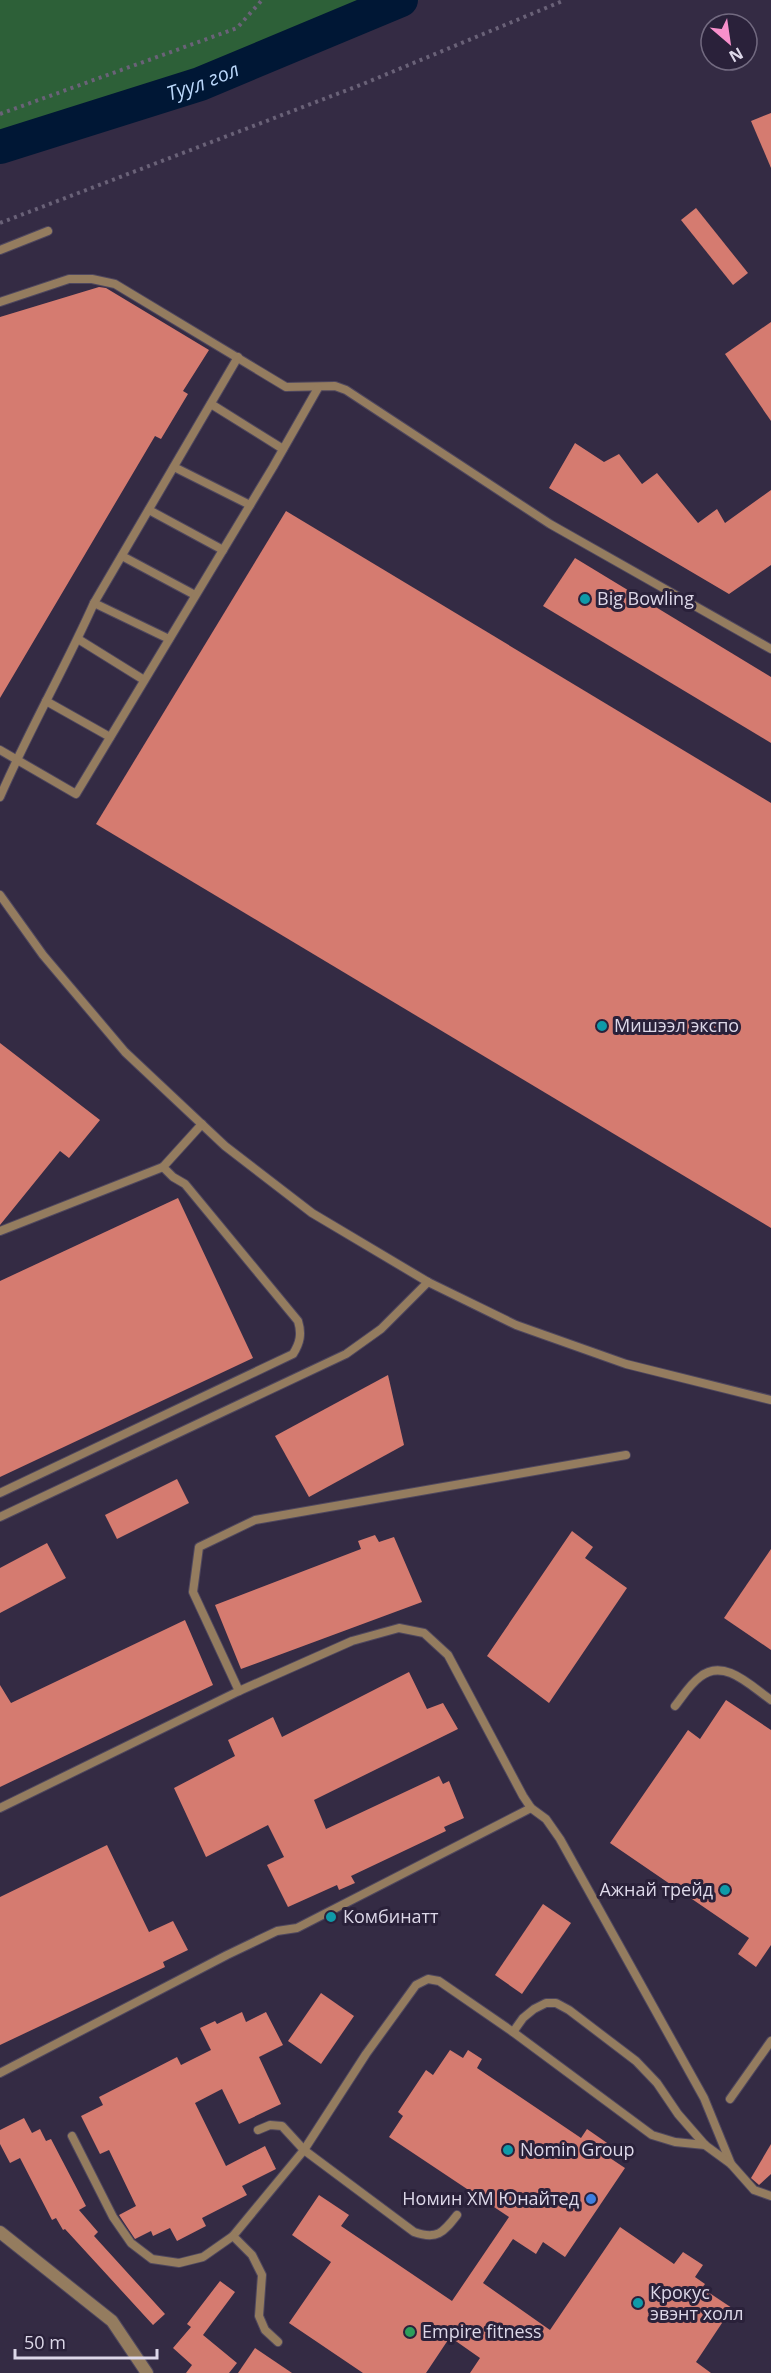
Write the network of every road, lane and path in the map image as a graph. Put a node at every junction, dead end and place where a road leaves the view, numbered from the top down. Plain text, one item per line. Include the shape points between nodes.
1 (262, 0) edge
2 (565, 0) edge
3 (0, 114) edge
4 (0, 223) edge
5 (48, 231) dead end
6 (0, 250) edge
7 (0, 302) edge
8 (238, 357) junction
9 (318, 388) junction
10 (211, 405) junction
11 (283, 449) junction
12 (174, 467) junction
13 (250, 505) junction
14 (149, 510) junction
15 (222, 550) junction
16 (122, 556) junction
17 (195, 596) junction
18 (94, 603) junction
19 (78, 639) junction
20 (169, 639) junction
21 (771, 649) edge
22 (144, 680) junction
23 (46, 701) junction
24 (110, 737) junction
25 (0, 750) edge
26 (16, 760) junction
27 (0, 796) edge
28 (0, 896) edge
29 (202, 1124) junction
30 (163, 1167) junction
31 (0, 1231) edge
32 (428, 1282) junction
33 (771, 1400) edge
34 (626, 1455) dead end
35 (0, 1493) edge
36 (0, 1517) edge
37 (239, 1691) junction
38 (771, 1700) edge
39 (675, 1706) dead end
40 (0, 1808) edge
41 (531, 1808) junction
42 (513, 2032) junction
43 (771, 2041) edge
44 (0, 2073) edge
45 (730, 2099) dead end
46 (258, 2130) dead end
47 (72, 2136) dead end
48 (705, 2145) junction
49 (304, 2150) junction
50 (731, 2164) junction
51 (771, 2196) edge
52 (457, 2215) dead end
53 (0, 2232) edge
54 (233, 2236) junction
55 (278, 2342) dead end
56 (147, 2373) edge

1 - 3 path via 237,28
2 - 4 path via 363,84
5 - 6 lane
7 - 8 lane via 69,279 115,284
8 - 9 lane via 286,387
8 - 10 lane
9 - 11 lane
9 - 21 lane via 335,386 346,390 550,524
10 - 11 lane
10 - 12 lane
11 - 13 lane
12 - 13 lane
12 - 14 lane
13 - 15 lane
14 - 15 lane
14 - 16 lane
15 - 17 lane
16 - 17 lane
16 - 18 lane
17 - 20 lane
18 - 19 lane
18 - 20 lane
19 - 22 lane
19 - 23 lane
20 - 22 lane
22 - 24 lane
23 - 24 lane
23 - 26 lane
24 - 26 lane via 76,794
25 - 26 lane
26 - 27 lane
28 - 29 lane via 43,955 125,1052
29 - 30 lane
29 - 32 lane via 312,1213
30 - 31 lane
30 - 35 lane via 185,1184 298,1321 300,1343 293,1354
32 - 33 lane via 516,1325 626,1364
32 - 36 lane via 381,1329 346,1354
34 - 37 lane via 255,1520 199,1547 193,1592
37 - 40 lane
37 - 41 lane via 352,1641 399,1628 424,1633 448,1655
38 - 39 lane via 731,1672 719,1670 699,1678
41 - 44 lane via 297,1928 277,1931 227,1955
41 - 50 lane via 546,1819 565,1849 704,2098
42 - 48 lane via 652,2134 675,2142
42 - 48 lane via 534,2009 556,2003 636,2061
42 - 49 lane via 439,1981 428,1979 416,1985
43 - 45 lane
46 - 49 lane via 282,2126
47 - 54 lane via 113,2217 131,2243 152,2259 179,2263 204,2257
48 - 50 lane
49 - 52 lane via 414,2232 438,2234
49 - 54 lane
50 - 51 lane via 754,2190
53 - 56 street via 111,2321
54 - 55 lane via 252,2255 262,2275 259,2316 265,2330

